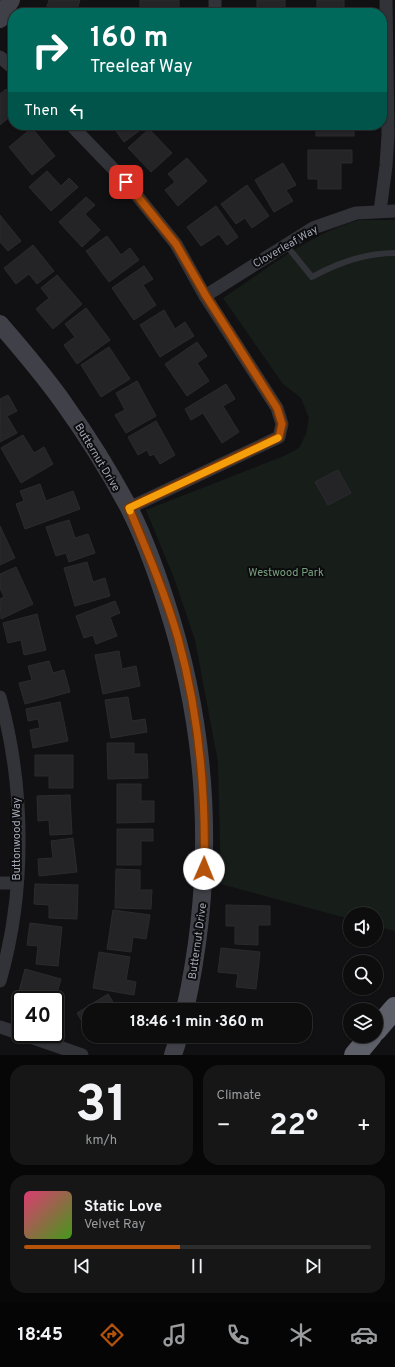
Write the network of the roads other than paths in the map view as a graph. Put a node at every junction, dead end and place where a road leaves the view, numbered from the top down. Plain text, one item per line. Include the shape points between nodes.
1 (11, 0) edge
2 (0, 20) edge
3 (0, 57) edge
4 (8, 64) edge
5 (387, 110) edge
6 (76, 130) edge
7 (380, 211) junction
8 (395, 211) edge
9 (285, 244) junction
10 (395, 253) edge
11 (206, 296) junction
12 (0, 324) edge
13 (129, 508) junction
14 (0, 697) edge
15 (0, 883) edge
16 (17, 883) junction
17 (0, 981) edge
18 (186, 1003) edge
19 (395, 1008) edge
20 (383, 1022) edge
21 (0, 1027) edge
22 (12, 1031) edge
23 (47, 1043) edge
24 (177, 1043) edge
25 (365, 1043) edge
26 (82, 1055) edge
27 (173, 1055) edge
28 (354, 1055) edge

1 - 2 street
3 - 4 street
5 - 7 street via 386,166
6 - 11 street via 126,182 176,244
7 - 8 street, Cloverleaf Way
7 - 9 street, Cloverleaf Way via 356,214 313,228
9 - 10 lane via 312,277 351,259 371,254
9 - 11 street, Cloverleaf Way
11 - 13 street via 277,408 282,424 279,437
12 - 13 street, Butternut Drive via 65,404
13 - 18 street, Butternut Drive via 157,576 178,637 197,726 203,778 204,882 200,934
14 - 16 street, Buttonwood Way via 16,786
15 - 16 street
16 - 17 street, Buttonwood Way via 14,913
19 - 20 highway
21 - 22 street
23 - 26 street
24 - 27 street
25 - 28 highway

